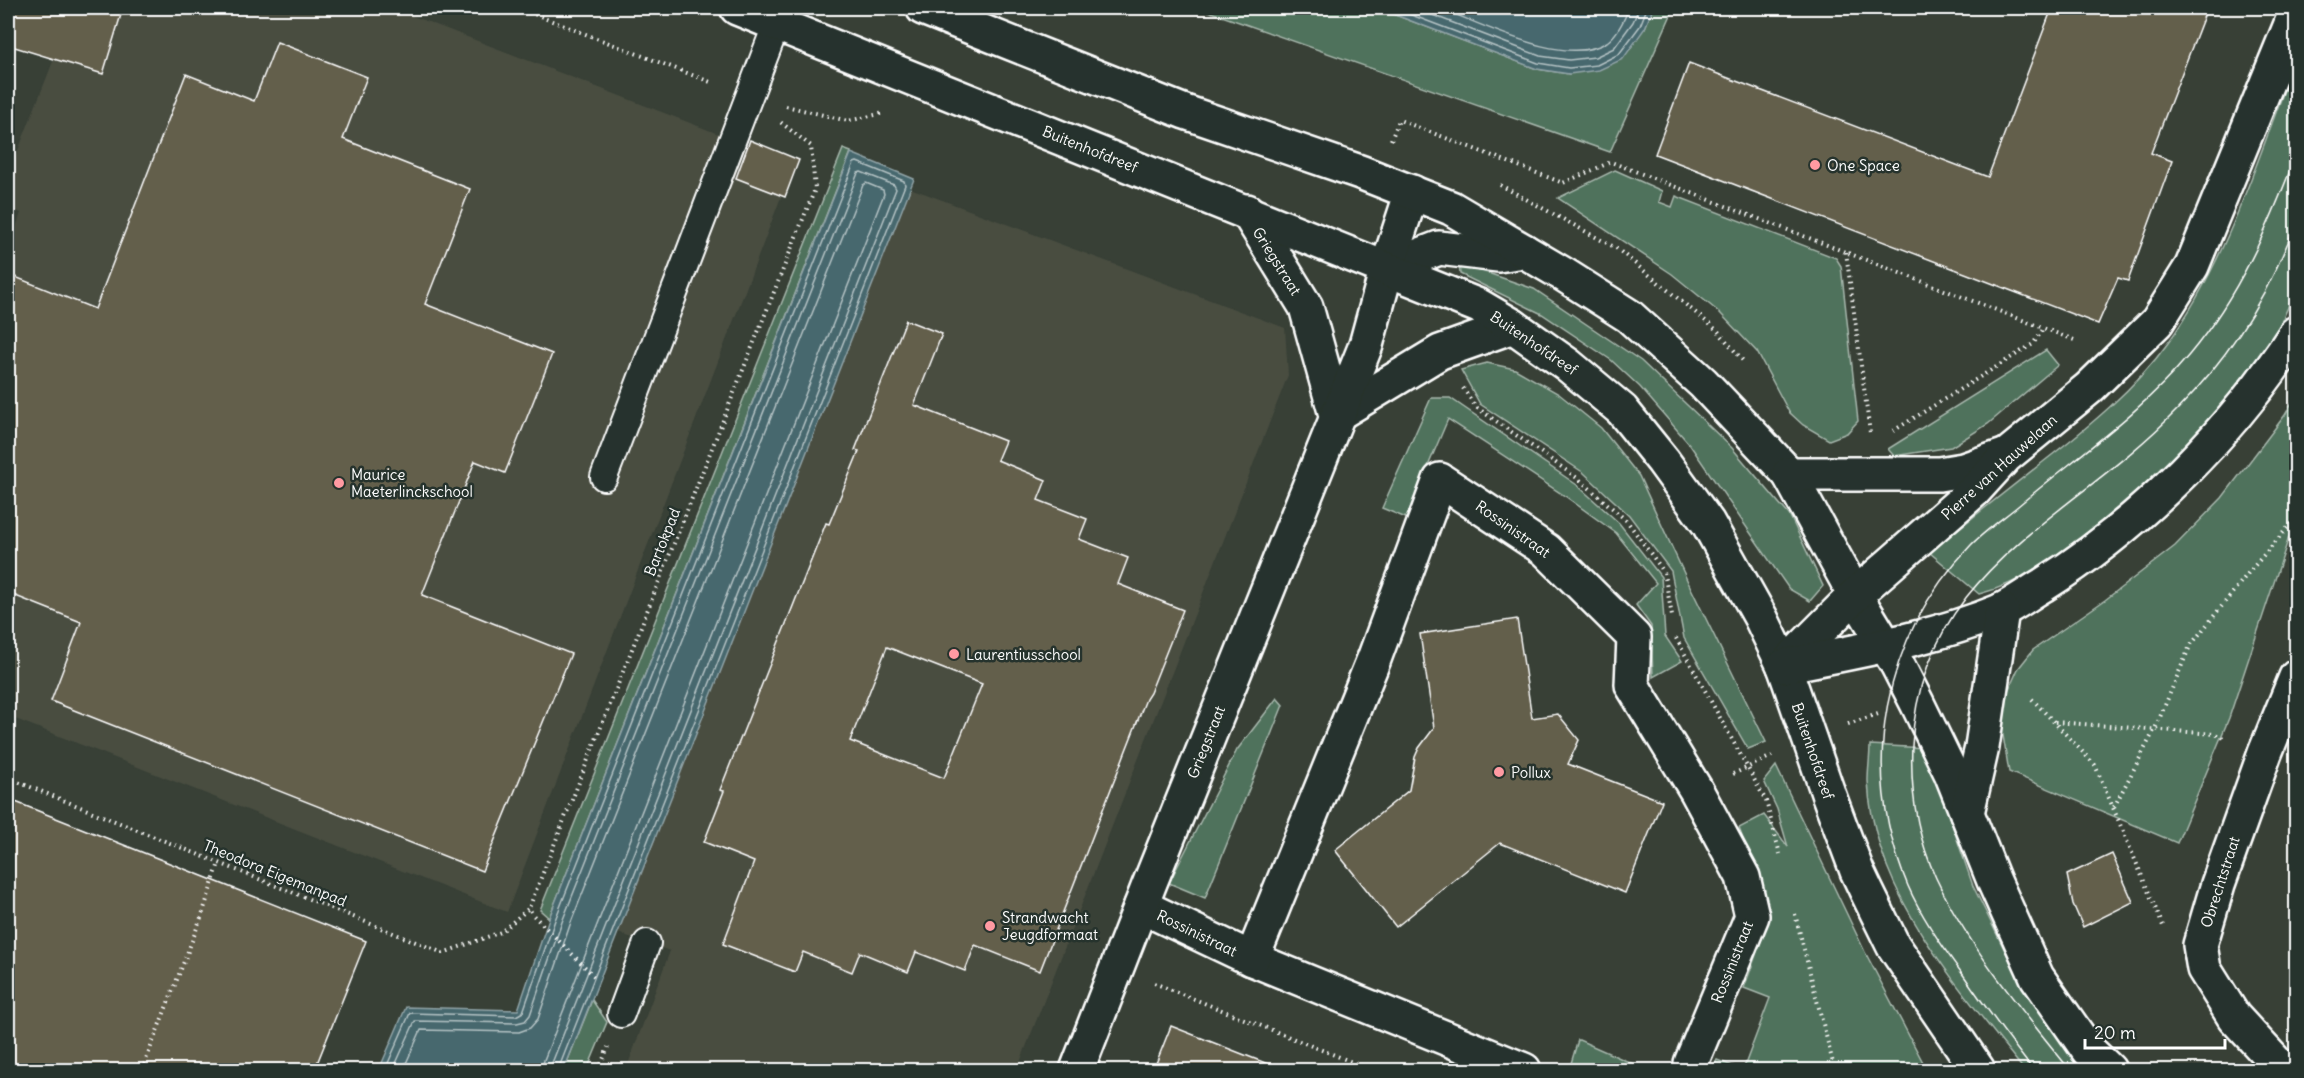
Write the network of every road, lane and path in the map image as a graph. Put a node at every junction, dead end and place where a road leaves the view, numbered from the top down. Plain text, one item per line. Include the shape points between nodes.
1 (737, 8) edge
2 (923, 8) edge
3 (2296, 12) edge
4 (779, 15) edge
5 (747, 96) junction
6 (1391, 141) dead end
7 (1412, 192) junction
8 (1247, 212) junction
9 (1524, 251) junction
10 (1387, 268) junction
11 (1513, 326) junction
12 (2044, 328) junction
13 (2296, 333) edge
14 (2119, 359) junction
15 (1336, 415) junction
16 (1891, 432) dead end
17 (2006, 456) junction
18 (1789, 474) junction
19 (604, 477) dead end
20 (2296, 518) edge
21 (1855, 595) junction
22 (2002, 610) junction
23 (1884, 646) junction
24 (1784, 666) junction
25 (2296, 677) edge
26 (1991, 685) junction
27 (2054, 722) junction
28 (2155, 729) junction
29 (2265, 753) junction
30 (8, 778) edge
31 (2114, 807) junction
32 (1967, 813) junction
33 (219, 863) junction
34 (1141, 906) junction
35 (529, 908) junction
36 (647, 943) dead end
37 (2200, 945) junction
38 (1252, 959) junction
39 (1118, 968) junction
40 (595, 978) dead end
41 (621, 1014) dead end
42 (142, 1071) edge
43 (1077, 1071) edge
44 (1372, 1071) edge
45 (1524, 1071) edge
46 (1691, 1071) edge
47 (1829, 1071) edge
48 (1838, 1071) edge
49 (1978, 1071) edge
50 (2109, 1071) edge
51 (2283, 1071) edge

1 - 4 street, Buitenhofdreef
2 - 7 street via 1185,112
3 - 14 street, Pierre van Hauwelaan via 2192,266 2157,322
4 - 5 lane
4 - 8 street, Buitenhofdreef
5 - 19 lane
5 - 35 path, Bartokpad via 811,146 815,189
6 - 12 path via 1399,120 1563,183 1611,162
7 - 9 street via 1452,208
7 - 10 street, Griegstraat
8 - 10 street, Buitenhofdreef
8 - 15 street, Griegstraat via 1306,307
9 - 10 street via 1498,255 1439,248
9 - 18 street via 1629,316 1703,382
10 - 11 street, Buitenhofdreef via 1479,306
10 - 15 street, Griegstraat via 1366,345
11 - 15 street via 1440,352
11 - 24 street, Buitenhofdreef via 1622,410 1663,461 1708,523
12 - 14 path
12 - 16 path via 2033,344
13 - 22 street via 2270,373 2232,419 2165,490 2075,564
14 - 17 street, Pierre van Hauwelaan
15 - 34 street, Griegstraat
17 - 18 street via 1939,474
17 - 21 street, Pierre van Hauwelaan via 1975,490
18 - 21 street
20 - 28 path via 2190,646
21 - 23 street
21 - 24 street, Pierre van Hauwelaan
22 - 23 street
22 - 26 street
23 - 24 street
23 - 32 street via 1917,703
24 - 49 street, Buitenhofdreef via 1861,881 1893,945
25 - 29 street, Obrechtstraat
26 - 27 path via 2023,691
26 - 32 street
27 - 28 path
27 - 31 path via 2095,765
28 - 29 path via 2215,734
28 - 31 path
29 - 37 street, Obrechtstraat
30 - 33 path, Theodora Eigemanpad
31 - 37 path via 2170,945
32 - 50 street via 2037,977 2088,1050
33 - 35 path, Theodora Eigemanpad via 443,953 501,932
33 - 42 path
34 - 38 street, Rossinistraat
34 - 39 street, Griegstraat
35 - 40 path
36 - 41 lane
37 - 51 street, Obrechtstraat via 2204,969 2234,1017
38 - 45 street, Rossinistraat
38 - 46 street, Rossinistraat via 1374,658 1440,480 1546,550 1634,638 1632,685 1743,877 1752,916
39 - 43 street, Griegstraat
39 - 44 path
47 - 48 path via 1834,1067

